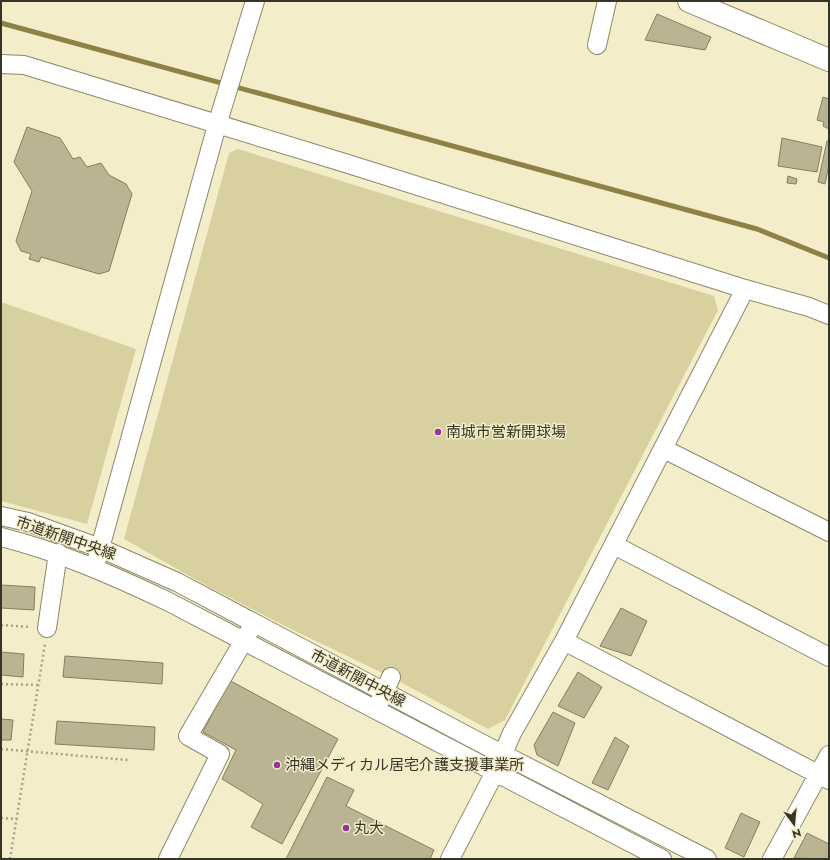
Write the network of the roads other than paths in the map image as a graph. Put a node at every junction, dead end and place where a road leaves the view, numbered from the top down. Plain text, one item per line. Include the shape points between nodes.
1 (255, 1) edge
2 (607, 1) edge
3 (688, 1) edge
4 (597, 45) dead end
5 (829, 60) edge
6 (1, 64) edge
7 (218, 125) junction
8 (745, 289) junction
9 (829, 315) edge
10 (664, 448) junction
11 (1, 516) edge
12 (28, 522) junction
13 (829, 532) edge
14 (1, 538) edge
15 (24, 543) junction
16 (614, 545) junction
17 (100, 548) junction
18 (58, 553) junction
19 (95, 567) junction
20 (176, 582) junction
21 (167, 600) junction
22 (255, 623) junction
23 (47, 628) road end
24 (244, 640) junction
25 (564, 641) junction
26 (829, 657) edge
27 (321, 658) junction
28 (312, 676) junction
29 (387, 685) junction
30 (376, 710) junction
31 (503, 755) junction
32 (829, 755) edge
33 (495, 772) junction
34 (824, 777) edge
35 (572, 789) junction
36 (564, 807) junction
37 (628, 818) junction
38 (619, 837) junction
39 (683, 853) edge
40 (168, 859) edge
41 (450, 859) edge
42 (662, 859) edge
43 (707, 859) edge
44 (772, 859) edge

1 - 7 street
2 - 4 street
3 - 5 highway
6 - 7 street via 24,65
7 - 8 street
7 - 17 street
8 - 9 street
8 - 10 street
10 - 13 street
10 - 16 street
11 - 12 street, 市道新開中央線
12 - 15 street
12 - 17 street, 市道新開中央線
14 - 15 street, 市道新開中央線
15 - 18 street, 市道新開中央線
16 - 25 street
16 - 26 street
17 - 19 street
17 - 20 street, 市道新開中央線
18 - 19 street, 市道新開中央線
18 - 23 street
19 - 21 street, 市道新開中央線
20 - 21 street
20 - 22 street, 市道新開中央線
21 - 24 street, 市道新開中央線
22 - 24 street
22 - 27 street, 市道新開中央線
24 - 28 street, 市道新開中央線
24 - 40 street via 188,736 220,754
25 - 31 street via 512,733
25 - 34 street
27 - 28 street
27 - 29 street, 市道新開中央線
28 - 30 street, 市道新開中央線
29 - 30 street
29 - 31 street, 市道新開中央線
30 - 33 street, 市道新開中央線
31 - 33 street
31 - 35 street, 市道新開中央線
32 - 34 street
33 - 36 street, 市道新開中央線
33 - 41 street
34 - 44 street
35 - 36 street
35 - 37 street, 市道新開中央線
36 - 38 street, 市道新開中央線
37 - 38 street
37 - 39 street, 市道新開中央線
38 - 42 street, 市道新開中央線
39 - 43 street, 市道新開中央線

